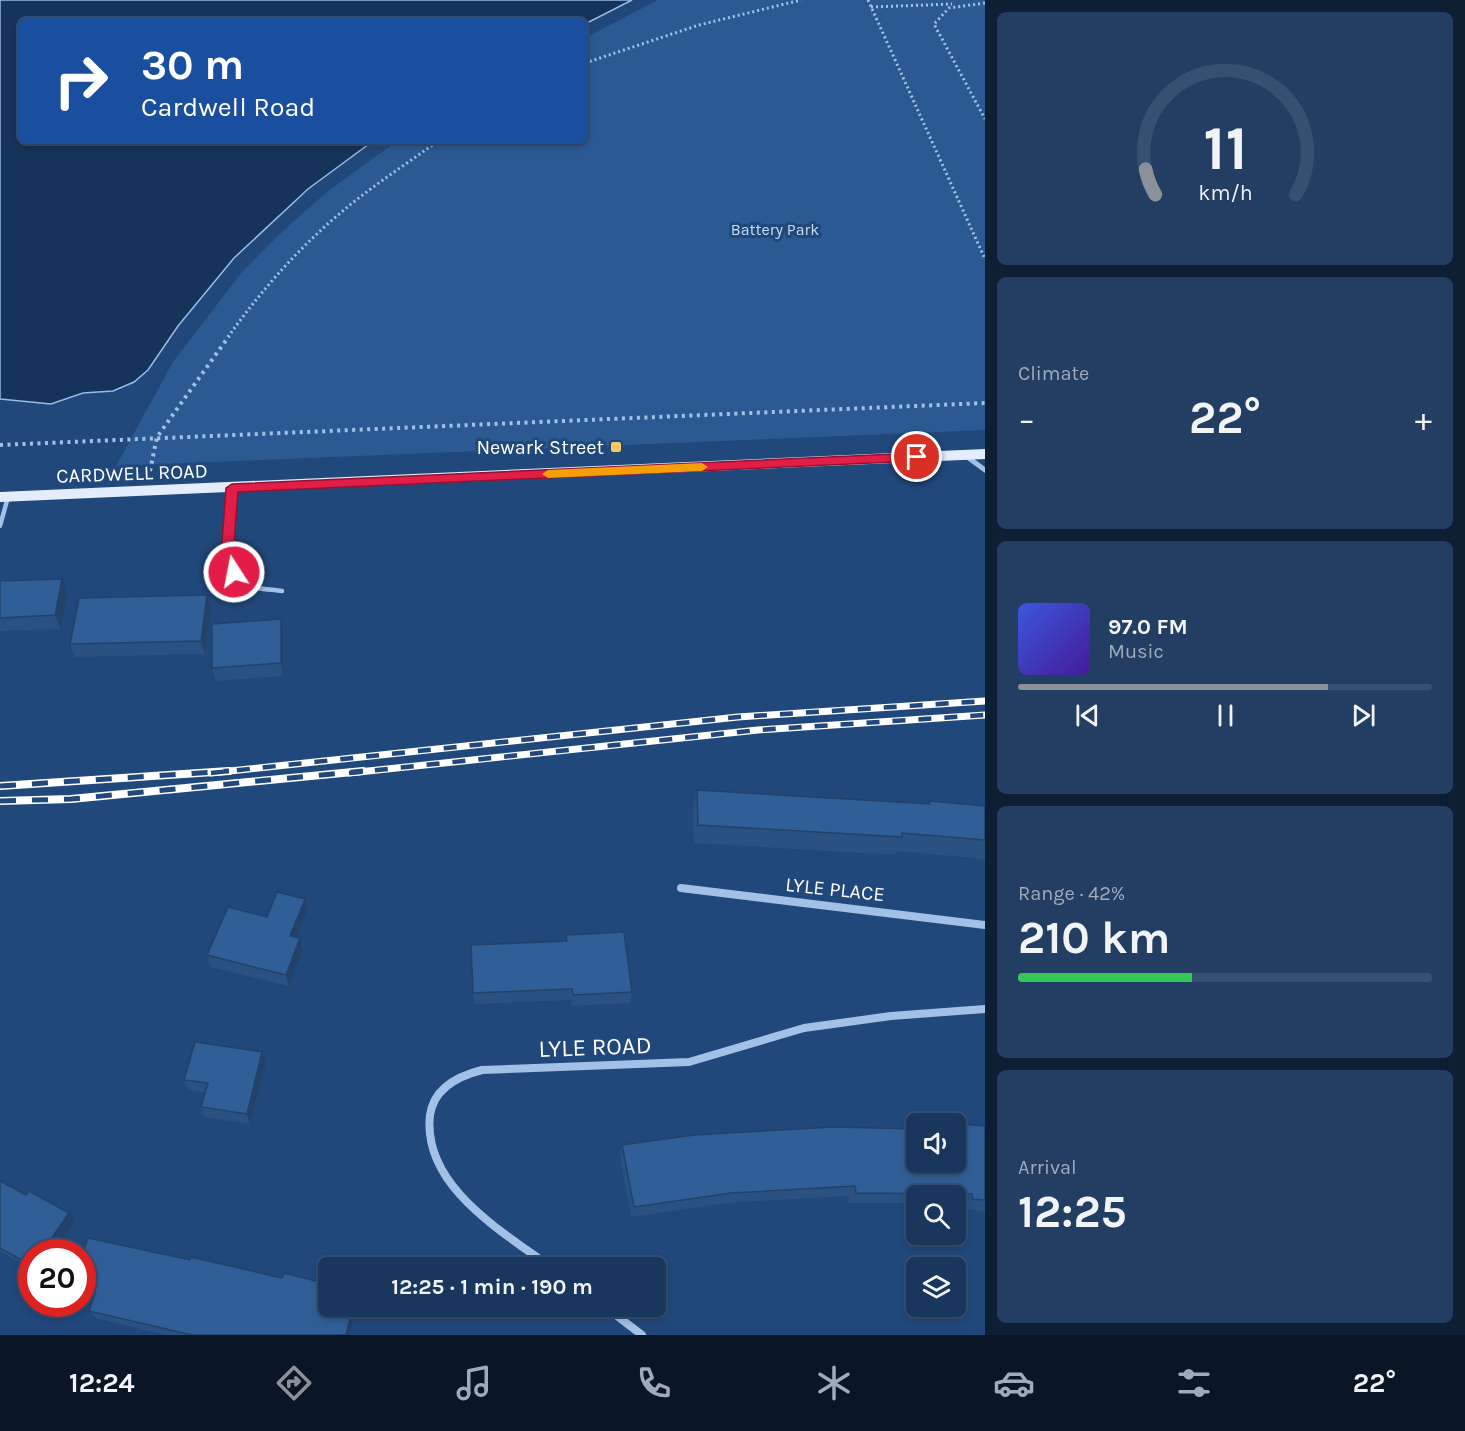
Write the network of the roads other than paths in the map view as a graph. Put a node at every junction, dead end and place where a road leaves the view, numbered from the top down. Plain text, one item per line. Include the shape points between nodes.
1 (964, 454) junction
2 (985, 454) edge
3 (985, 470) edge
4 (232, 488) junction
5 (4, 497) edge
6 (0, 526) edge
7 (282, 591) dead end
8 (681, 888) dead end
9 (985, 925) edge
10 (985, 1009) edge
11 (537, 1257) edge
12 (618, 1317) edge
13 (642, 1335) edge

1 - 2 main road, CARDWELL ROAD
1 - 3 street
1 - 4 main road, CARDWELL ROAD
4 - 5 main road, CARDWELL ROAD
4 - 7 lane via 228,542 234,572 246,585
5 - 6 lane
8 - 9 street, LYLE PLACE
10 - 11 street, LYLE ROAD via 804,1028 689,1062 482,1070 459,1076 438,1092 430,1112 427,1138 437,1163 480,1214
12 - 13 street

